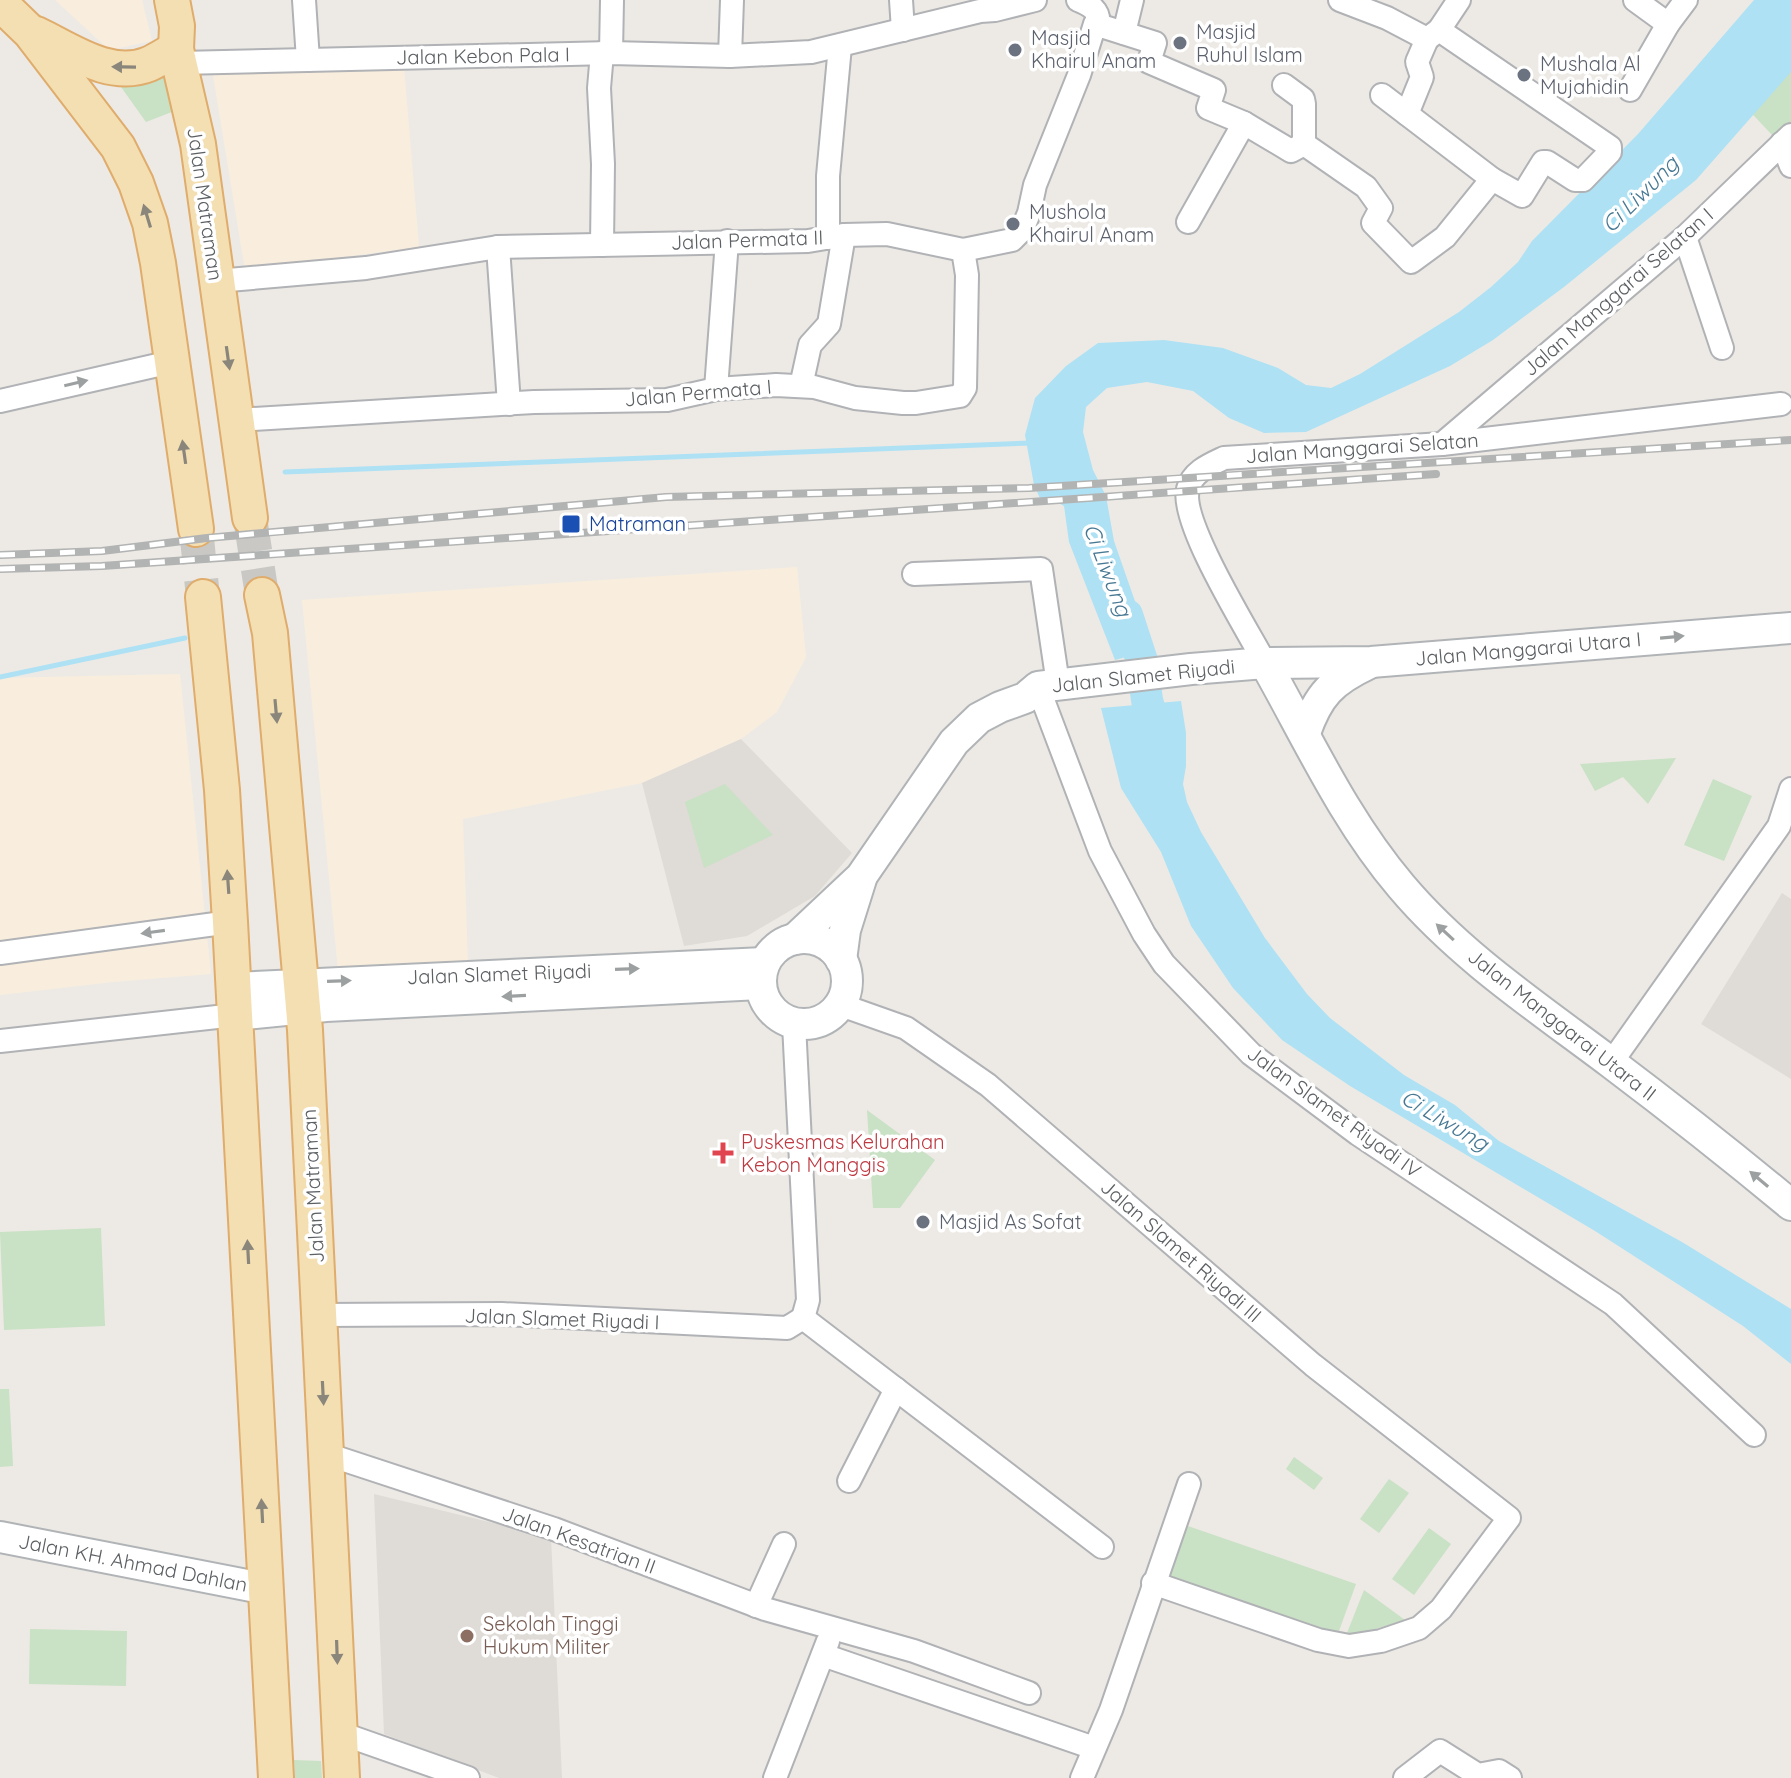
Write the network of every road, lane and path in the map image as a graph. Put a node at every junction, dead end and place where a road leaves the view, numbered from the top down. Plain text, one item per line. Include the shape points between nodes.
1 (151, 0) edge
2 (172, 0) edge
3 (304, 0) edge
4 (612, 0) edge
5 (732, 0) edge
6 (901, 0) edge
7 (1035, 0) edge
8 (1078, 0) edge
9 (1132, 0) edge
10 (1340, 0) edge
11 (1459, 0) edge
12 (1635, 0) edge
13 (1686, 0) edge
14 (0, 3) edge
15 (994, 5) edge
16 (1098, 24) junction
17 (1668, 24) junction
18 (903, 30) junction
19 (15, 32) edge
20 (1124, 33) junction
21 (1433, 34) junction
22 (840, 46) junction
23 (607, 53) junction
24 (178, 56) junction
25 (730, 56) junction
26 (308, 60) junction
27 (1284, 85) dead end
28 (1630, 90) dead end
29 (1382, 95) dead end
30 (1407, 114) junction
31 (1244, 123) junction
32 (1786, 139) edge
33 (1304, 144) junction
34 (1791, 166) edge
35 (1492, 179) junction
36 (1188, 222) dead end
37 (836, 236) junction
38 (1685, 237) junction
39 (727, 241) junction
40 (602, 245) junction
41 (498, 247) junction
42 (963, 250) junction
43 (217, 281) junction
44 (1722, 348) dead end
45 (171, 362) junction
46 (801, 386) junction
47 (716, 389) junction
48 (0, 401) edge
49 (509, 404) junction
50 (1781, 404) dead end
51 (237, 420) junction
52 (1442, 444) junction
53 (250, 518) tunnel mouth
54 (196, 529) tunnel mouth
55 (914, 574) dead end
56 (203, 597) tunnel mouth
57 (266, 614) tunnel mouth
58 (1791, 628) edge
59 (1371, 662) junction
60 (1265, 663) junction
61 (1191, 678) junction
62 (1041, 693) junction
63 (1285, 699) junction
64 (1305, 733) junction
65 (1791, 789) edge
66 (1785, 829) edge
67 (861, 877) junction
68 (230, 922) junction
69 (795, 939) junction
70 (0, 949) edge
71 (841, 960) junction
72 (762, 973) junction
73 (303, 995) junction
74 (234, 1001) junction
75 (841, 1005) junction
76 (794, 1024) junction
77 (0, 1041) edge
78 (1611, 1063) junction
79 (1791, 1205) edge
80 (319, 1315) junction
81 (803, 1318) junction
82 (896, 1389) junction
83 (1754, 1435) dead end
84 (326, 1454) junction
85 (849, 1481) dead end
86 (1189, 1484) dead end
87 (0, 1537) edge
88 (784, 1544) dead end
89 (1102, 1547) dead end
90 (1153, 1583) junction
91 (267, 1589) junction
92 (756, 1606) junction
93 (832, 1628) junction
94 (823, 1655) junction
95 (1029, 1693) dead end
96 (340, 1733) junction
97 (1094, 1748) junction
98 (1476, 1777) edge
99 (276, 1778) edge
100 (342, 1778) edge
101 (468, 1778) edge
102 (775, 1778) edge
103 (1082, 1778) edge
104 (1405, 1778) edge
105 (1510, 1778) edge

1 - 24 main road
2 - 24 main road
3 - 26 street
4 - 23 street
5 - 25 street
6 - 18 street
7 - 15 street, Jalan Kebon Pala I
8 - 16 street via 1096,10
9 - 20 street
10 - 21 street
11 - 21 street
12 - 17 street
13 - 17 street
14 - 19 main road
15 - 18 street, Jalan Kebon Pala I
16 - 20 street
16 - 42 street, Jalan Permata II via 1092,27 1022,230 1012,240
17 - 28 street
18 - 22 street, Jalan Kebon Pala I
24 -> 19 main road via 135,68 112,68
45 -> 19 main road via 158,263 136,183 118,147
20 - 31 street via 1155,43 1149,62 1214,90 1208,108
21 - 30 street via 1417,62 1422,77
21 - 35 street via 1610,147 1583,180 1547,162 1522,196
22 - 25 street, Jalan Kebon Pala I
22 - 37 street via 828,176
23 - 25 street, Jalan Kebon Pala I
23 - 26 street, Jalan Kebon Pala I
23 - 40 street via 599,88
24 - 26 street, Jalan Kebon Pala I
24 - 43 main road, Jalan Matraman via 198,144
27 - 33 street via 1303,99
29 - 30 street
30 - 35 street
31 - 33 street via 1291,151
31 - 36 street
32 - 34 street
32 - 38 street, Jalan Manggarai Selatan I
33 - 35 street via 1366,187 1381,208 1373,223 1411,262 1445,237
37 - 39 street, Jalan Permata II
37 - 42 street, Jalan Permata II via 887,234
37 - 46 street via 829,324 810,345
38 - 44 street
38 - 52 street, Jalan Manggarai Selatan I
39 - 40 street, Jalan Permata II
39 - 47 street
40 - 41 street, Jalan Permata II
41 - 43 street, Jalan Permata II via 366,268
41 - 49 street
42 - 46 street, Jalan Permata I via 967,317 965,388 960,396 903,403
43 -> 51 main road, Jalan Matraman
48 -> 45 street
54 -> 45 main road
46 - 47 street, Jalan Permata I
47 - 49 street, Jalan Permata I via 667,400
49 - 51 street, Jalan Permata I
50 - 52 street, Jalan Manggarai Selatan
51 - 53 main road, Jalan Matraman
52 - 60 street, Jalan Manggarai Selatan via 1224,458 1193,477 1186,495 1197,536
55 - 62 street, Jalan Slamet Riyadi IV via 1041,569
68 -> 56 main road
57 -> 73 main road, Jalan Matraman
59 -> 58 street, Jalan Manggarai Utara I
59 - 60 street, Jalan Manggarai Utara I
59 - 64 street via 1341,677 1326,692
60 - 61 street, Jalan Slamet Riyadi
60 - 63 street, Jalan Manggarai Selatan
61 - 62 street, Jalan Slamet Riyadi
61 - 63 street, Jalan Slamet Riyadi via 1256,686
62 - 67 street, Jalan Slamet Riyadi via 979,718 954,742
62 - 83 street, Jalan Slamet Riyadi IV via 1100,851 1164,964 1251,1054 1358,1134 1613,1304
63 - 64 street, Jalan Manggarai Utara II
78 -> 64 street, Jalan Manggarai Utara II via 1497,979 1438,926 1360,834
65 - 66 street
66 - 78 street
67 - 69 street, Jalan Slamet Riyadi
67 - 71 street, Jalan Slamet Riyadi
68 -> 70 street
68 - 74 main road
69 - 71 street via 813,939
69 - 72 street via 776,947
71 - 75 street via 847,974
72 - 73 street, Jalan Slamet Riyadi
72 - 76 street via 770,1010
73 - 74 street, Jalan Slamet Riyadi
73 - 80 main road, Jalan Matraman
74 - 77 street
91 -> 74 main road
75 - 76 street via 820,1022
75 - 90 street, Jalan Slamet Riyadi III via 906,1028 988,1085 1313,1365 1509,1518 1441,1609 1419,1628 1381,1641 1349,1646 1318,1640
76 - 81 street via 808,1300
79 -> 78 street, Jalan Manggarai Utara II
80 - 81 street, Jalan Slamet Riyadi I via 502,1314 787,1328
80 -> 84 main road, Jalan Matraman
81 - 82 street
82 - 85 street
82 - 89 street
84 - 92 street, Jalan Kesatrian II via 554,1529
84 -> 96 main road, Jalan Matraman
86 - 90 street
87 - 91 street, Jalan KH. Ahmad Dahlan
88 - 92 street
90 - 97 street
91 - 99 main road
92 - 93 street, Jalan Kesatrian II
93 - 94 street
93 - 95 street, Jalan Kesatrian II
94 - 97 street
94 - 102 street
96 - 100 main road, Jalan Matraman
96 - 101 street
97 - 103 street
98 - 104 street via 1440,1751
98 - 105 street via 1499,1771

